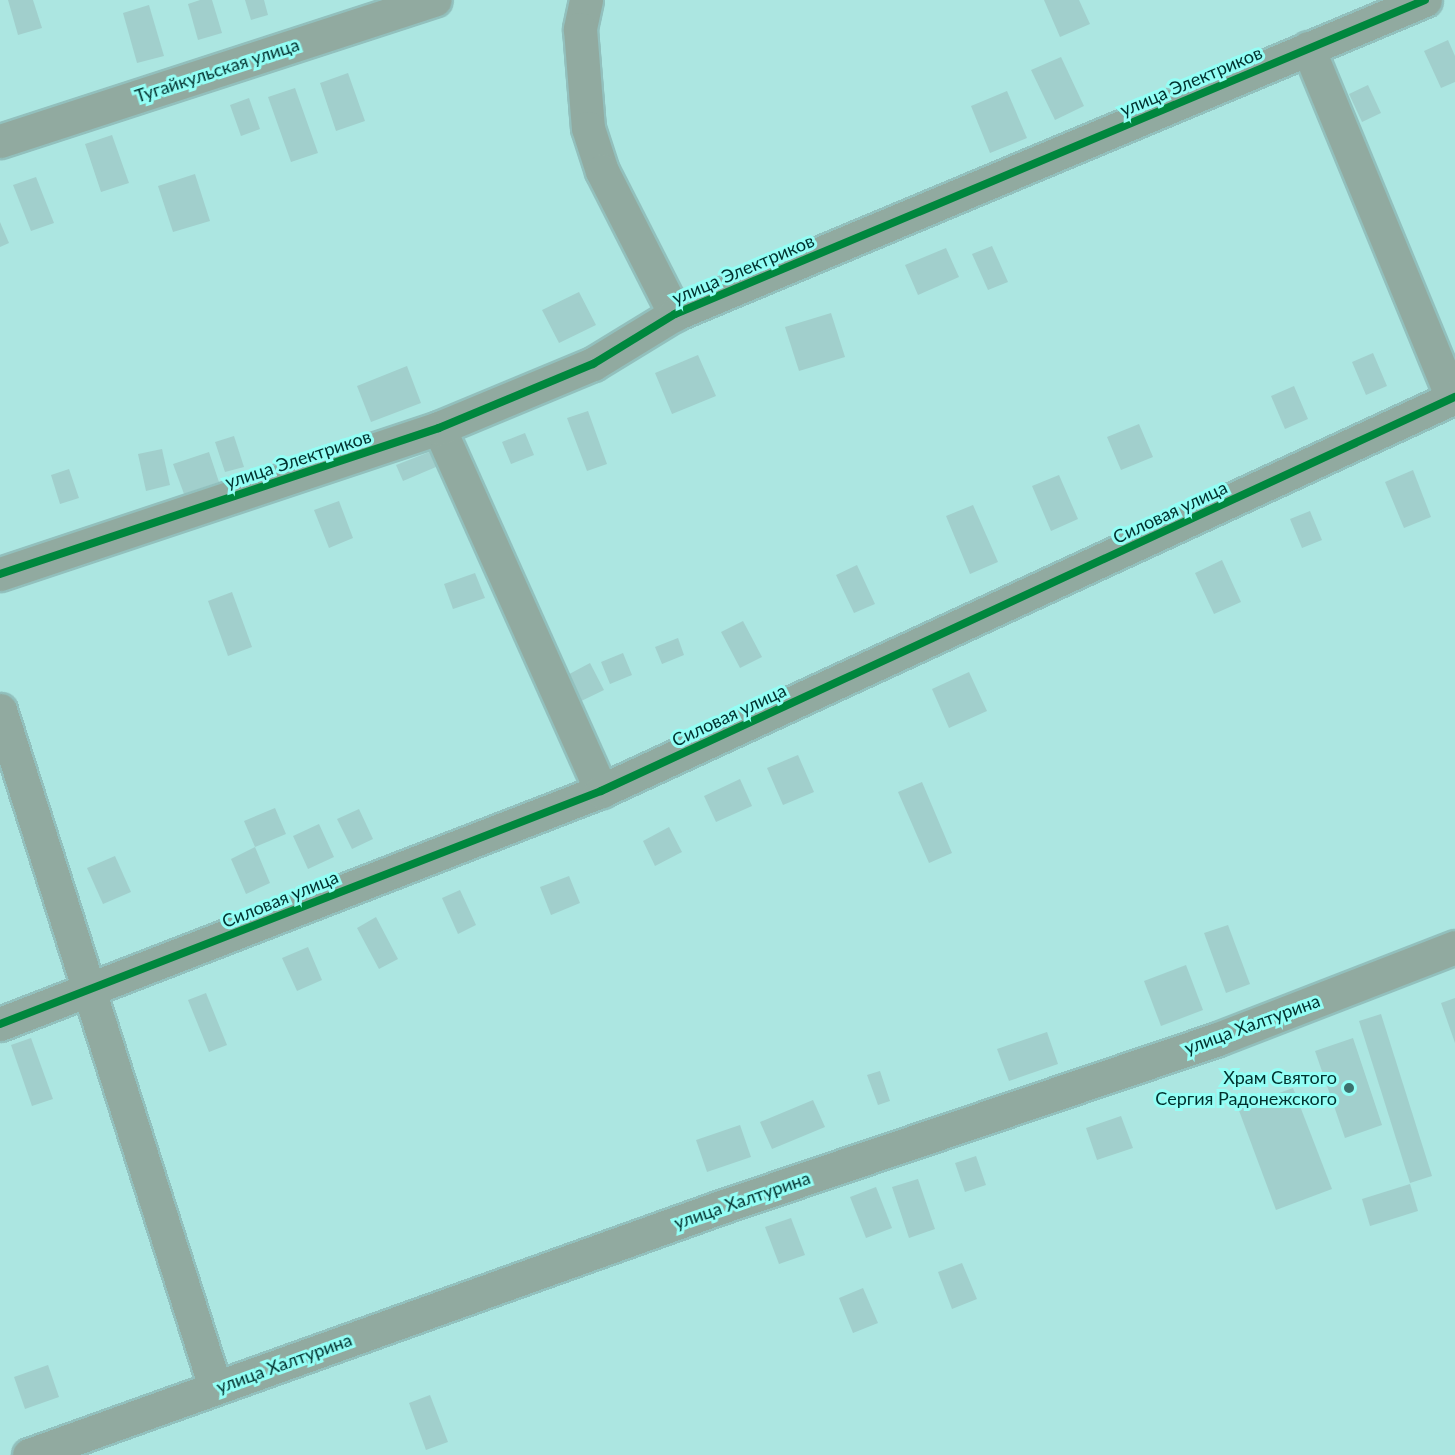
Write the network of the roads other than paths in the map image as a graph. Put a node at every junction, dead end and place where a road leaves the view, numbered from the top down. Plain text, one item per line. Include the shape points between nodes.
1 (435, 0) edge
2 (586, 0) edge
3 (1425, 0) edge
4 (1308, 48) junction
5 (0, 141) edge
6 (675, 314) junction
7 (1454, 397) edge
8 (439, 428) junction
9 (0, 574) edge
10 (0, 710) edge
11 (601, 791) junction
12 (1455, 947) edge
13 (92, 990) junction
14 (0, 1024) edge
15 (215, 1387) junction
16 (29, 1455) edge

1 - 5 street, Тугайкульская улица
2 - 6 street via 580,29 588,128 602,171
3 - 4 street, улица Электриков
4 - 6 street, улица Электриков
4 - 7 street
6 - 8 street, улица Электриков via 593,364
7 - 11 street, Силовая улица
8 - 9 street, улица Электриков
8 - 11 street
10 - 13 street
11 - 13 street, Силовая улица
12 - 15 street, улица Халтурина via 1218,1039 718,1208
13 - 14 street, Силовая улица
13 - 15 street
15 - 16 street, улица Халтурина

